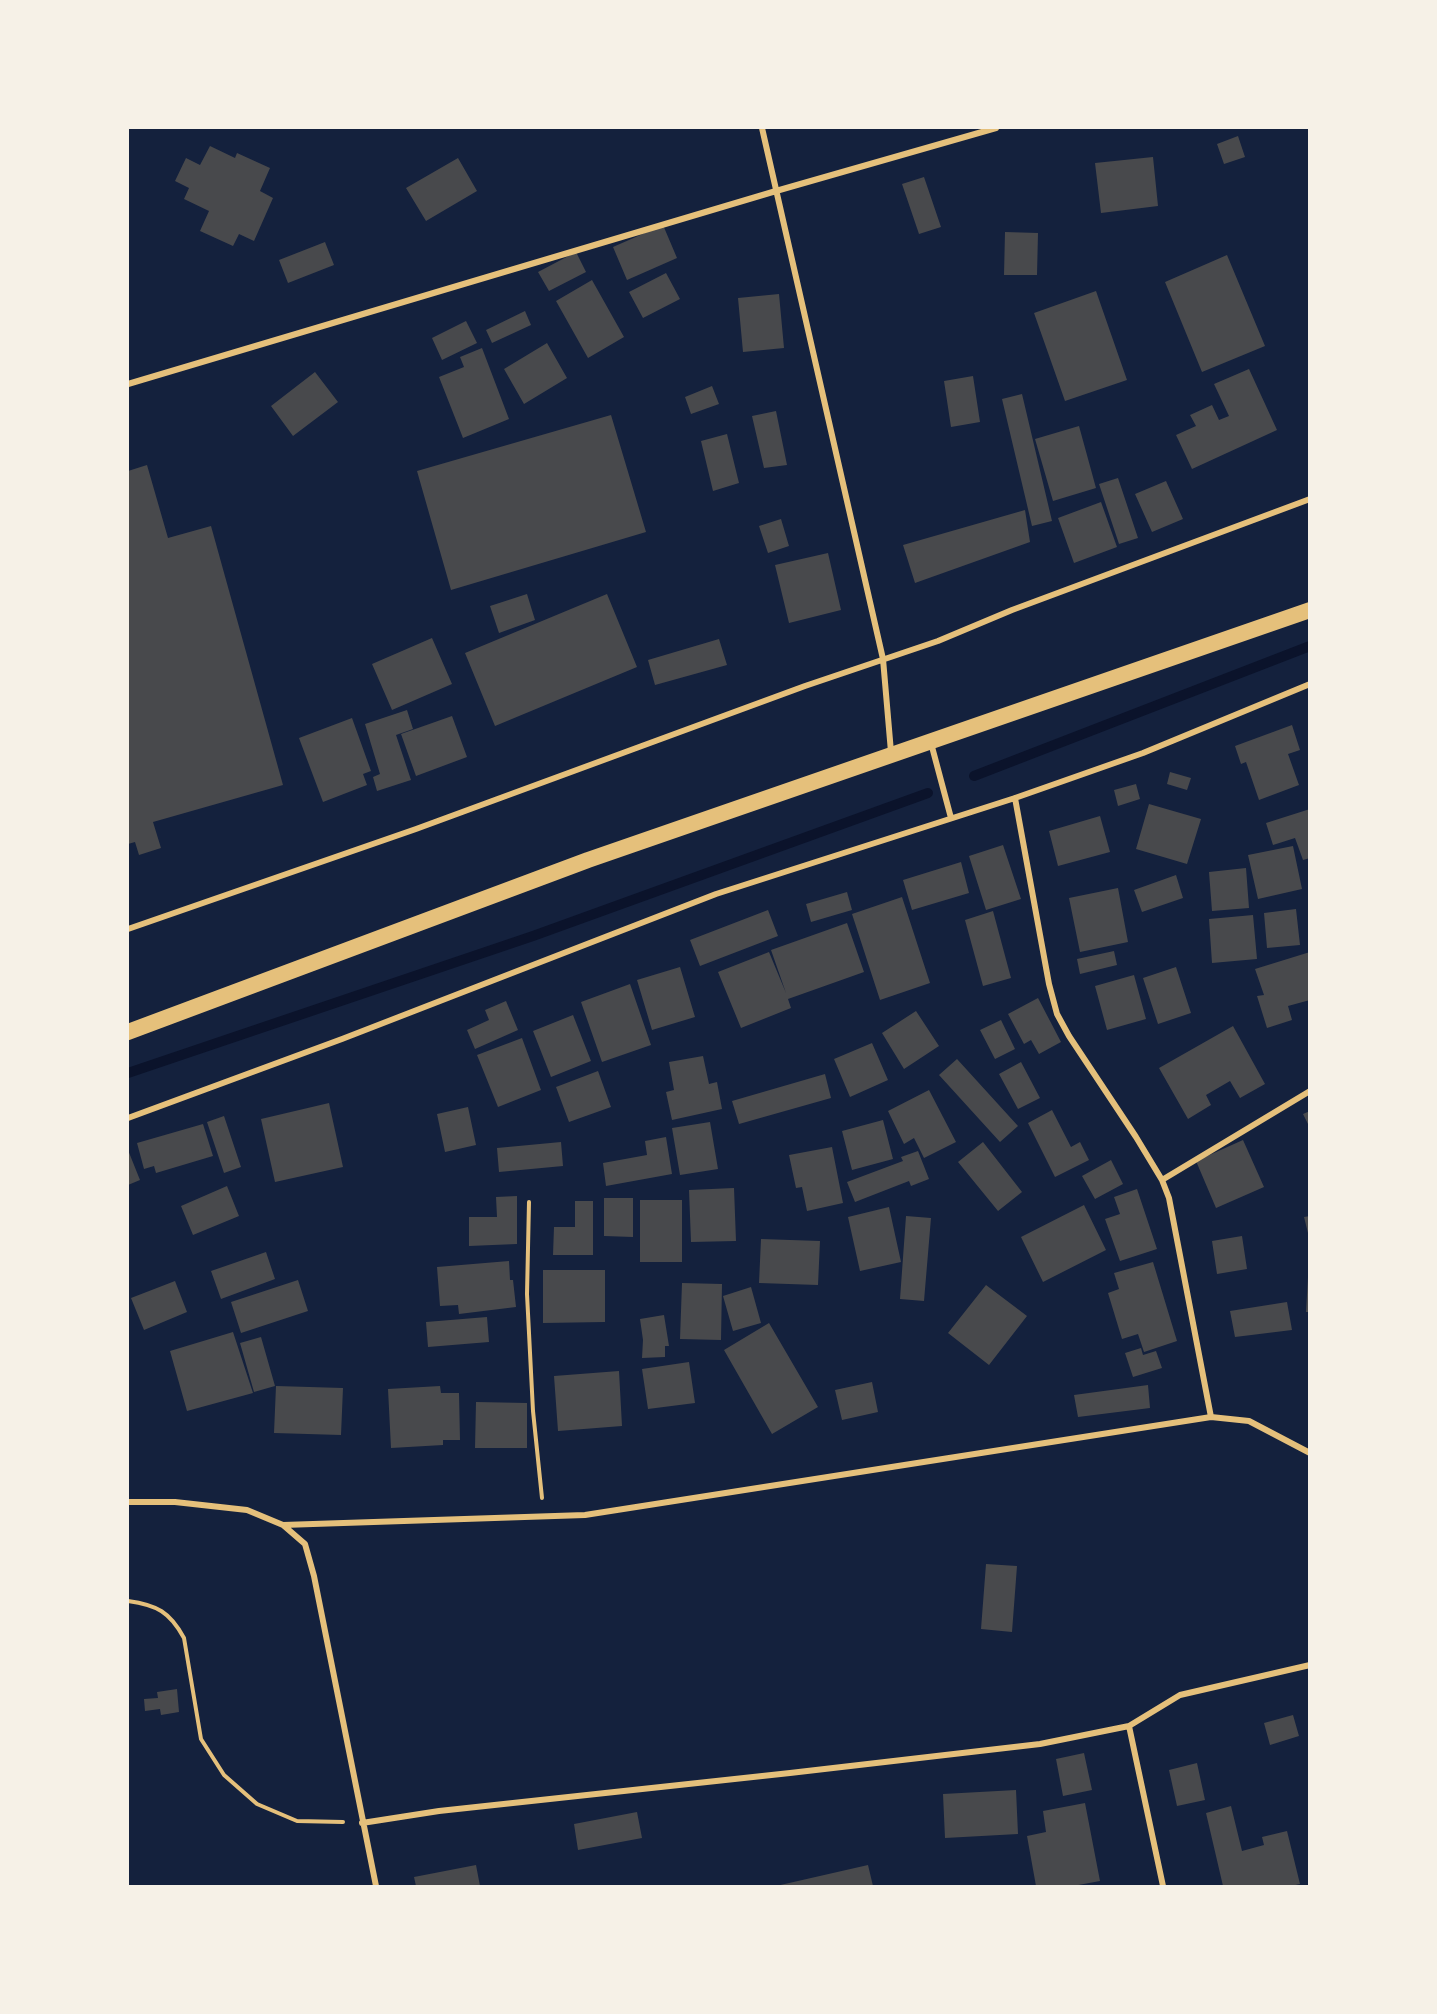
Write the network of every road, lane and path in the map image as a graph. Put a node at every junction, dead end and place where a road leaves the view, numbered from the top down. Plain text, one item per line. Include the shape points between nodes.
1 (762, 128) edge
2 (996, 128) edge
3 (776, 191) junction
4 (128, 384) edge
5 (1310, 499) edge
6 (1310, 610) edge
7 (884, 659) junction
8 (1310, 684) edge
9 (930, 740) junction
10 (891, 754) junction
11 (1015, 798) junction
12 (951, 818) junction
13 (128, 929) edge
14 (128, 1032) edge
15 (1310, 1091) edge
16 (128, 1118) edge
17 (1162, 1180) junction
18 (529, 1202) dead end
19 (1211, 1417) junction
20 (1310, 1453) edge
21 (128, 1502) edge
22 (544, 1516) junction
23 (283, 1525) junction
24 (128, 1601) edge
25 (1310, 1665) edge
26 (1129, 1726) junction
27 (362, 1823) junction
28 (376, 1887) edge
29 (1163, 1887) edge

1 - 3 street
2 - 3 street
3 - 4 street
3 - 7 street
5 - 7 street
6 - 9 highway
7 - 10 street
7 - 13 street
8 - 11 street via 1143,753
9 - 10 highway
9 - 12 street
10 - 14 highway via 588,860
11 - 12 street
11 - 17 street via 1057,1014
12 - 16 street via 716,894
15 - 17 street
17 - 19 street via 1175,1221
18 - 22 path via 528,1330
19 - 20 street via 1249,1421
19 - 22 street via 585,1515
21 - 23 street via 175,1502 247,1510
22 - 23 street
23 - 27 street via 304,1544 314,1576
24 - 27 path via 149,1604 176,1623 184,1638 201,1739 224,1775 257,1804 297,1821
25 - 26 street via 1180,1695
26 - 27 street via 1040,1744 439,1811
26 - 29 street
27 - 28 street

